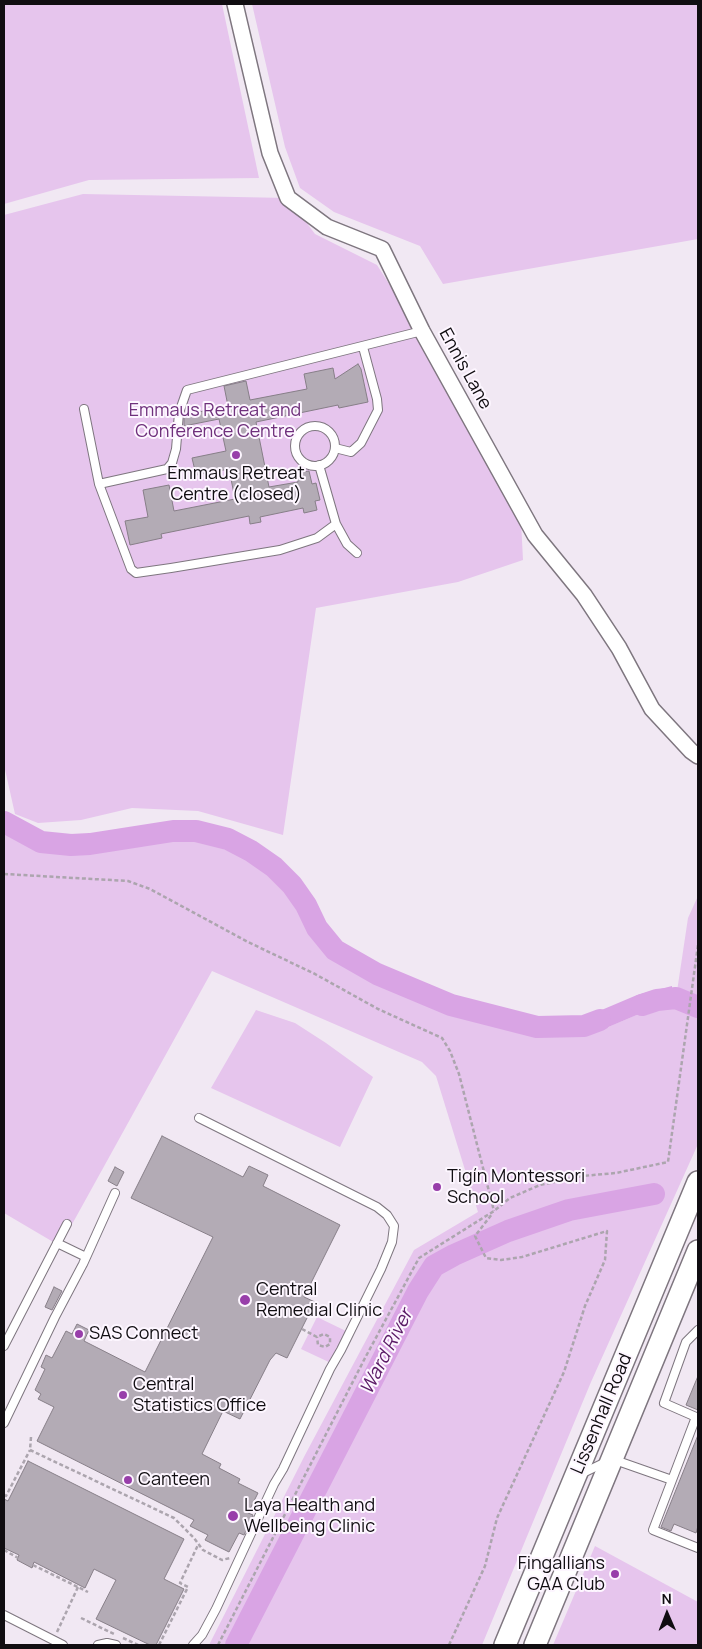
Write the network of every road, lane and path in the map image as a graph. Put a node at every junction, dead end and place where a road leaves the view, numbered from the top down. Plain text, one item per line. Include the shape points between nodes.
1 (235, 4) edge
2 (422, 331) junction
3 (363, 347) junction
4 (84, 409) dead end
5 (335, 448) junction
6 (319, 465) junction
7 (99, 484) junction
8 (336, 524) junction
9 (357, 553) dead end
10 (698, 756) edge
11 (4, 874) edge
12 (698, 944) edge
13 (199, 1118) dead end
14 (698, 1182) edge
15 (115, 1193) dead end
16 (494, 1211) junction
17 (66, 1224) dead end
18 (57, 1243) junction
19 (698, 1251) edge
20 (86, 1257) junction
21 (302, 1328) dead end
22 (698, 1330) edge
23 (317, 1337) junction
24 (4, 1346) edge
25 (697, 1418) edge
26 (4, 1423) edge
27 (31, 1437) dead end
28 (30, 1450) junction
29 (612, 1459) junction
30 (576, 1477) junction
31 (672, 1480) junction
32 (4, 1495) edge
33 (199, 1544) junction
34 (698, 1548) edge
35 (4, 1550) edge
36 (242, 1556) junction
37 (18, 1558) dead end
38 (33, 1565) dead end
39 (78, 1588) junction
40 (88, 1592) dead end
41 (4, 1615) edge
42 (81, 1618) dead end
43 (55, 1635) dead end
44 (63, 1645) edge
45 (98, 1645) edge
46 (116, 1645) edge
47 (138, 1645) edge
48 (159, 1645) edge
49 (193, 1645) edge
50 (218, 1645) edge
51 (449, 1645) edge
52 (505, 1645) edge
53 (535, 1645) edge

1 - 2 street, Ennis Lane via 270,153 288,198 327,227 382,249
2 - 3 lane
2 - 10 street, Ennis Lane via 536,535 584,595 619,648 652,710
3 - 5 lane via 378,410 352,452
3 - 7 lane via 187,390 179,413 176,449 167,469
4 - 7 lane
5 - 6 lane via 330,459
5 - 6 lane via 332,436 324,428 311,426 301,432 296,444 298,456 307,464
6 - 8 lane
7 - 8 lane via 131,569 136,572 280,550 318,538
8 - 9 lane
11 - 16 path via 128,882 150,889 378,1009 442,1038 459,1074
12 - 16 path via 668,1162 540,1185 510,1198
13 - 36 lane via 376,1207 394,1226 392,1242 381,1269 284,1470 274,1484
14 - 30 main road, Lissenhall Road
15 - 20 lane
16 - 50 path via 419,1258
16 - 51 path via 475,1236 486,1258 522,1257 607,1230 605,1260 585,1306 564,1372 497,1518 485,1566
17 - 18 lane
18 - 20 lane
18 - 24 lane
19 - 29 main road, Lissenhall Road
20 - 26 lane
21 - 23 path
22 - 25 lane via 686,1342 664,1403
23 - 23 path via 324,1334 330,1337 330,1344 325,1348 318,1344
25 - 31 lane
27 - 28 path
28 - 32 path
28 - 33 path via 174,1518
29 - 30 lane
29 - 31 lane
29 - 53 main road, Lissenhall Road
30 - 52 main road, Lissenhall Road
31 - 34 lane via 653,1530
33 - 36 path via 203,1550 222,1560
33 - 48 path via 180,1583 188,1587
35 - 37 path
36 - 49 lane via 202,1635
38 - 39 path
39 - 40 path
39 - 43 path
41 - 44 lane
42 - 47 path
45 - 46 lane

